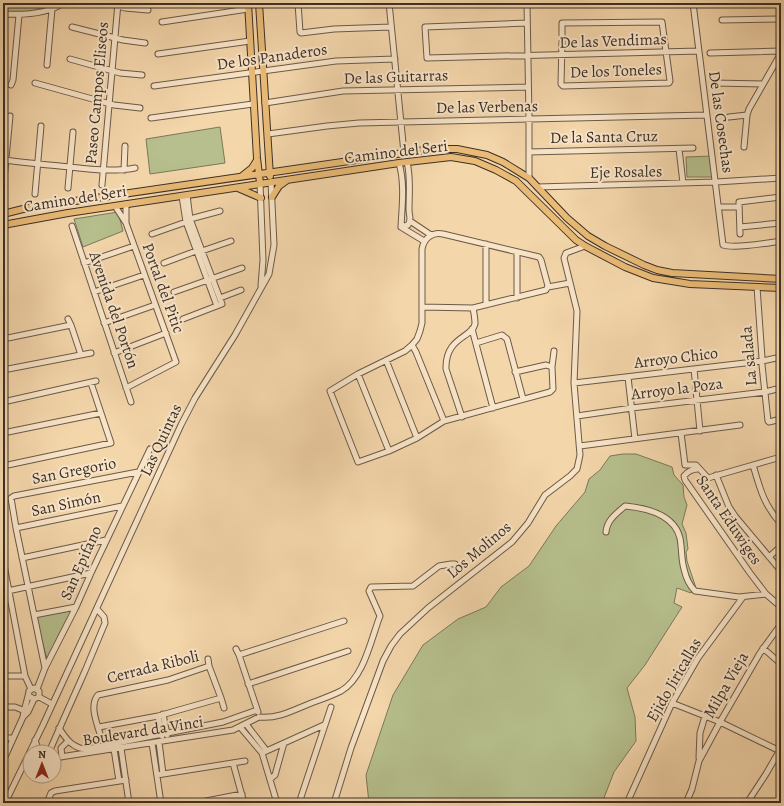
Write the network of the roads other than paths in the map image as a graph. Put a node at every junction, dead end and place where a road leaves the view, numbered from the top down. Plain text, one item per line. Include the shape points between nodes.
1 (63, 3) edge
2 (108, 3) edge
3 (259, 3) edge
4 (298, 3) edge
5 (389, 3) edge
6 (527, 3) edge
7 (693, 3) edge
8 (118, 4) edge
9 (248, 6) edge
10 (52, 9) junction
11 (148, 10) dead end
12 (3, 14) edge
13 (19, 15) junction
14 (781, 19) edge
15 (722, 20) dead end
16 (162, 22) dead end
17 (527, 23) junction
18 (72, 27) dead end
19 (391, 27) junction
20 (562, 35) dead end
21 (114, 37) junction
22 (250, 41) junction
23 (562, 42) dead end
24 (145, 43) dead end
25 (699, 51) junction
26 (666, 52) junction
27 (781, 52) edge
28 (710, 53) dead end
29 (158, 54) dead end
30 (562, 55) junction
31 (528, 56) junction
32 (70, 59) dead end
33 (395, 59) junction
34 (47, 65) dead end
35 (112, 70) junction
36 (263, 71) junction
37 (252, 72) junction
38 (142, 75) dead end
39 (35, 83) dead end
40 (714, 83) dead end
41 (763, 84) junction
42 (11, 85) dead end
43 (154, 86) dead end
44 (528, 87) junction
45 (398, 90) junction
46 (109, 103) junction
47 (265, 103) junction
48 (253, 104) junction
49 (140, 108) dead end
50 (707, 115) junction
51 (746, 115) junction
52 (10, 116) dead end
53 (729, 117) dead end
54 (151, 118) dead end
55 (529, 119) junction
56 (401, 122) junction
57 (41, 126) dead end
58 (73, 132) dead end
59 (268, 134) junction
60 (125, 146) dead end
61 (744, 147) dead end
62 (693, 148) dead end
63 (679, 149) junction
64 (529, 152) junction
65 (404, 153) junction
66 (257, 158) junction
67 (5, 160) junction
68 (407, 162) junction
69 (399, 163) junction
70 (37, 164) junction
71 (70, 167) junction
72 (136, 168) dead end
73 (102, 170) junction
74 (124, 170) junction
75 (270, 172) junction
76 (259, 174) junction
77 (240, 177) junction
78 (528, 178) junction
79 (781, 178) edge
80 (288, 180) junction
81 (271, 182) junction
82 (716, 182) junction
83 (260, 183) junction
84 (683, 183) junction
85 (102, 185) dead end
86 (236, 187) junction
87 (537, 187) junction
88 (68, 188) dead end
89 (3, 190) edge
90 (403, 190) junction
91 (410, 190) junction
92 (35, 194) dead end
93 (185, 196) junction
94 (272, 197) junction
95 (781, 197) edge
96 (261, 198) junction
97 (126, 204) junction
98 (115, 206) junction
99 (739, 207) junction
100 (719, 208) junction
101 (220, 211) dead end
102 (402, 212) junction
103 (409, 212) junction
104 (3, 214) edge
105 (188, 220) junction
106 (410, 221) junction
107 (126, 223) junction
108 (781, 223) edge
109 (3, 225) edge
110 (72, 226) dead end
111 (401, 227) junction
112 (740, 227) junction
113 (152, 234) dead end
114 (740, 234) dead end
115 (431, 235) junction
116 (231, 241) dead end
117 (424, 241) junction
118 (781, 241) edge
119 (486, 244) junction
120 (134, 246) junction
121 (586, 246) junction
122 (199, 251) junction
123 (517, 252) junction
124 (84, 263) junction
125 (164, 264) dead end
126 (242, 268) dead end
127 (144, 274) junction
128 (209, 279) junction
129 (781, 279) edge
130 (570, 283) junction
131 (260, 287) junction
132 (757, 287) junction
133 (548, 288) junction
134 (781, 288) edge
135 (241, 290) dead end
136 (94, 292) junction
137 (174, 292) dead end
138 (220, 298) junction
139 (517, 298) junction
140 (155, 305) junction
141 (219, 305) junction
142 (486, 305) junction
143 (422, 307) junction
144 (473, 308) junction
145 (68, 319) dead end
146 (183, 319) dead end
147 (104, 323) junction
148 (71, 325) junction
149 (472, 330) junction
150 (166, 333) junction
151 (3, 339) edge
152 (476, 343) junction
153 (412, 345) junction
154 (554, 351) dead end
155 (90, 353) dead end
156 (114, 353) junction
157 (81, 355) junction
158 (781, 357) edge
159 (386, 360) junction
160 (762, 362) junction
161 (552, 367) junction
162 (3, 370) edge
163 (694, 370) junction
164 (515, 372) junction
165 (358, 374) junction
166 (628, 377) junction
167 (574, 383) junction
168 (126, 388) junction
169 (781, 388) edge
170 (765, 392) junction
171 (523, 399) junction
172 (697, 400) junction
173 (3, 402) edge
174 (131, 402) dead end
175 (493, 408) junction
176 (632, 408) junction
177 (101, 413) junction
178 (577, 416) junction
179 (462, 417) junction
180 (781, 419) edge
181 (444, 422) junction
182 (740, 425) dead end
183 (700, 431) junction
184 (3, 433) edge
185 (682, 433) junction
186 (417, 438) junction
187 (634, 439) junction
188 (580, 446) junction
189 (150, 448) dead end
190 (389, 451) junction
191 (781, 457) edge
192 (3, 465) edge
193 (753, 465) junction
194 (698, 469) junction
195 (138, 472) junction
196 (716, 475) junction
197 (122, 506) junction
198 (781, 524) edge
199 (16, 528) junction
200 (606, 532) dead end
201 (106, 540) junction
202 (781, 546) edge
203 (769, 557) junction
204 (22, 558) junction
205 (3, 560) edge
206 (455, 564) dead end
207 (781, 571) edge
208 (91, 573) junction
209 (28, 586) junction
210 (9, 590) junction
211 (3, 592) edge
212 (766, 594) junction
213 (743, 597) junction
214 (76, 607) junction
215 (781, 607) edge
216 (96, 610) junction
217 (34, 615) junction
218 (344, 621) dead end
219 (781, 624) edge
220 (763, 648) junction
221 (236, 649) dead end
222 (348, 651) dead end
223 (239, 655) junction
224 (208, 659) dead end
225 (781, 664) edge
226 (3, 665) edge
227 (209, 666) junction
228 (45, 668) junction
229 (4, 676) edge
230 (25, 676) junction
231 (248, 684) junction
232 (34, 689) junction
233 (34, 697) junction
234 (220, 698) junction
235 (672, 703) junction
236 (52, 704) junction
237 (3, 707) edge
238 (331, 707) dead end
239 (224, 708) dead end
240 (257, 710) junction
241 (26, 711) junction
242 (161, 715) junction
243 (705, 716) junction
244 (259, 717) junction
245 (233, 719) junction
246 (720, 722) junction
247 (246, 724) junction
248 (324, 725) junction
249 (98, 727) junction
250 (59, 728) junction
251 (238, 728) junction
252 (100, 734) dead end
253 (164, 734) junction
254 (3, 738) edge
255 (13, 738) junction
256 (35, 740) junction
257 (163, 741) junction
258 (68, 742) junction
259 (152, 743) junction
260 (284, 743) junction
261 (36, 744) edge
262 (52, 744) edge
263 (62, 747) edge
264 (78, 748) junction
265 (121, 748) junction
266 (114, 749) junction
267 (780, 749) edge
268 (264, 752) junction
269 (77, 755) junction
270 (62, 757) edge
271 (3, 761) edge
272 (245, 761) dead end
273 (699, 762) junction
274 (233, 763) junction
275 (163, 774) junction
276 (157, 775) junction
277 (270, 779) junction
278 (126, 780) junction
279 (119, 781) junction
280 (242, 794) junction
281 (627, 802) edge
282 (5, 803) edge
283 (47, 803) edge
284 (129, 803) edge
285 (161, 803) edge
286 (196, 803) edge
287 (244, 803) edge
288 (277, 803) edge
289 (299, 803) edge
290 (334, 803) edge
291 (634, 803) edge
292 (686, 803) edge
293 (747, 803) edge

1 - 10 street
2 - 8 street
3 - 36 main road
4 - 19 street via 301,33
5 - 19 street
6 - 17 street
7 - 25 street, De las Cosechas
8 - 11 street via 125,8
8 - 21 street, Paseo Campos Eliseos
9 - 16 street
9 - 22 main road
10 - 13 street
10 - 34 street
12 - 13 street
13 - 42 street
14 - 15 street
17 - 31 street
17 - 31 street via 424,28 429,58
18 - 21 street
19 - 33 street
20 - 26 street via 562,23 661,21
21 - 24 street
21 - 35 street, Paseo Campos Eliseos
22 - 29 street
22 - 37 main road
23 - 30 street
25 - 26 street, De las Vendimas
25 - 50 street, De las Cosechas
26 - 30 street, De las Vendimas
26 - 30 street, De los Toneles via 669,83 563,86
27 - 28 street
27 - 41 street
30 - 31 street, De las Vendimas
31 - 44 street
32 - 35 street
33 - 36 street, De los Panaderos via 336,61
33 - 45 street
35 - 38 street via 123,74
35 - 46 street, Paseo Campos Eliseos
36 - 37 street, De los Panaderos
36 - 47 main road
37 - 43 street, De los Panaderos
37 - 48 main road
39 - 46 street
40 - 41 street
41 - 51 street
44 - 45 street, De las Guitarras
44 - 55 street
45 - 47 street, De las Guitarras via 326,93
45 - 56 street
46 - 49 street
46 - 73 street, Paseo Campos Eliseos
47 - 59 main road
48 - 54 street
48 - 66 main road
50 - 55 street, De las Verbenas
50 - 82 street, De las Cosechas
51 - 53 street
51 - 61 street
52 - 67 street
55 - 56 street, De las Verbenas
55 - 64 street
56 - 59 street, De las Verbenas via 342,124
56 - 65 street
57 - 70 street
58 - 71 street
59 - 75 main road
60 - 74 street
62 - 63 street, De la Santa Cruz
63 - 64 street, De la Santa Cruz
63 - 84 street, De la Santa Cruz
64 - 78 street
65 - 75 main road, Camino del Seri
65 - 78 main road, Camino del Seri via 444,148 470,151 503,162
66 - 76 main road
66 - 77 main road via 252,168
67 - 70 street
67 - 89 street
68 - 69 main road, Camino del Seri
68 - 91 street
68 - 121 main road, Camino del Seri via 459,158 475,161 496,170 521,185 576,240
69 - 80 main road, Camino del Seri
69 - 90 street
70 - 71 street
70 - 92 street
71 - 73 street
71 - 88 street
72 - 74 street
73 - 74 street
73 - 85 street, Paseo Campos Eliseos
75 - 76 main road, Camino del Seri
75 - 81 main road
76 - 77 main road, Camino del Seri
76 - 83 main road
77 - 104 main road, Camino del Seri via 27,208
78 - 87 main road, Camino del Seri
79 - 82 street, Eje Rosales
80 - 81 main road, Camino del Seri
80 - 94 main road via 279,186
81 - 83 main road, Camino del Seri
81 - 94 street, Las Quintas
82 - 84 street, Eje Rosales
82 - 100 street, De las Cosechas
83 - 86 main road, Camino del Seri
83 - 96 street, Las Quintas
84 - 87 street, Eje Rosales
86 - 93 main road, Camino del Seri
86 - 96 main road
87 - 129 main road, Camino del Seri via 588,236 644,265 672,273
90 - 91 street
90 - 102 street
91 - 103 street
93 - 97 main road, Camino del Seri
93 - 105 street
94 - 131 street, Las Quintas via 273,256 269,274
95 - 99 street via 739,202
96 - 131 street, Las Quintas via 263,260
97 - 98 main road, Camino del Seri
97 - 107 street, Portal del Pitic
98 - 107 street, Portal del Pitic
98 - 109 main road, Camino del Seri
99 - 100 street
99 - 112 street
100 - 118 street, De las Cosechas via 723,245
101 - 105 street
102 - 103 street
102 - 111 street
103 - 106 street
105 - 113 street
105 - 122 street
106 - 111 street
106 - 115 street
107 - 120 street, Portal del Pitic
108 - 112 street
110 - 124 street, Avenida del Portón
111 - 117 street
112 - 114 street
115 - 117 street
115 - 119 street via 440,234
116 - 122 street
117 - 143 street
119 - 123 street
119 - 142 street
120 - 124 street
120 - 127 street, Portal del Pitic
121 - 130 street, Los Molinos via 564,255
121 - 132 main road, Camino del Seri via 618,264 653,278 690,284
122 - 125 street
122 - 128 street
123 - 133 street via 540,258
123 - 139 street
124 - 136 street, Avenida del Portón
126 - 128 street
127 - 136 street
127 - 140 street, Portal del Pitic
128 - 137 street
128 - 138 street
128 - 141 street
130 - 133 street
130 - 167 street, Los Molinos via 577,317
131 - 216 street, Las Quintas via 235,335 188,411
132 - 134 main road, Camino del Seri
132 - 160 street, La salada
133 - 139 street
135 - 138 street
136 - 147 street, Avenida del Portón
138 - 141 street
139 - 142 street
140 - 147 street
140 - 150 street, Portal del Pitic
141 - 146 street
142 - 144 street
143 - 144 street
143 - 153 street via 420,331
144 - 149 street via 475,324
145 - 148 street
147 - 156 street, Avenida del Portón
148 - 151 street
148 - 157 street
149 - 152 street
149 - 179 street via 450,348 446,362
150 - 156 street
150 - 168 street, Portal del Pitic via 176,361
152 - 164 street via 502,335 505,337
152 - 175 street
153 - 159 street
153 - 181 street
154 - 161 street
155 - 157 street
156 - 168 street, Avenida del Portón
157 - 162 street
158 - 160 street, Arroyo Chico
159 - 165 street
159 - 186 street
160 - 163 street, Arroyo Chico
160 - 170 street, La salada
161 - 164 street via 546,365
161 - 171 street via 553,389
163 - 166 street, Arroyo Chico
163 - 172 street
164 - 171 street
165 - 190 street
165 - 190 street via 331,389 330,393 357,461 361,462
166 - 167 street, Arroyo Chico
166 - 176 street
167 - 178 street, Los Molinos
168 - 174 street, Avenida del Portón
169 - 170 street, Arroyo la Poza
170 - 172 street, Arroyo la Poza
170 - 180 street, La salada via 769,422
171 - 175 street
172 - 176 street, Arroyo la Poza
172 - 183 street
173 - 177 street via 94,382
175 - 179 street
176 - 178 street, Arroyo la Poza
176 - 187 street
177 - 184 street
177 - 192 street via 111,443
178 - 188 street, Los Molinos
179 - 181 street
181 - 186 street
182 - 183 street
183 - 185 street
185 - 187 street
185 - 194 street via 685,465 696,465
186 - 190 street
187 - 188 street
188 - 290 street, Los Molinos via 577,468 545,495 517,537 428,608 391,646 351,748
189 - 195 street, San Epifano
191 - 193 street
193 - 196 street
193 - 198 street via 763,500
194 - 196 street via 708,478
194 - 212 street, Santa Eduwiges via 687,473 684,476 685,480
195 - 197 street, San Epifano
195 - 199 street, San Gregorio via 14,496 10,499
196 - 203 street via 734,516
197 - 199 street, San Simón
197 - 201 street, San Epifano
199 - 204 street
200 - 213 street via 607,525 625,506 641,507 656,512 669,519 677,529 684,570 695,591
201 - 204 street
201 - 208 street, San Epifano
202 - 203 street
203 - 207 street
204 - 209 street
205 - 210 street
206 - 244 street via 439,566 413,586 371,587 369,591 380,616 367,658 352,681 341,691 287,713
208 - 209 street
208 - 214 street, San Epifano
209 - 210 street
209 - 217 street
210 - 211 street
210 - 230 street
212 - 213 street
212 - 215 street, Santa Eduwiges
213 - 235 street, Ejido Jiricallas via 698,658
214 - 217 street
214 - 228 street, San Epifano
216 - 236 street, Las Quintas
216 - 250 street via 104,617 105,623
217 - 228 street
218 - 223 street
219 - 220 street, Milpa Vieja
220 - 225 street
220 - 246 street, Milpa Vieja
221 - 223 street
222 - 231 street
223 - 231 street
224 - 227 street
226 - 229 street
227 - 234 street, Cerrada Riboli
227 - 249 street, Cerrada Riboli via 168,680 98,695 94,700
228 - 232 street, San Epifano
229 - 230 street
230 - 232 street
231 - 240 street
232 - 233 street, San Epifano via 30,691
232 - 233 street via 39,691
233 - 236 street
233 - 241 street, San Epifano
234 - 239 street, Cerrada Riboli
234 - 242 street
235 - 243 street
235 - 281 street, Ejido Jiricallas
236 - 256 street, Las Quintas
237 - 241 street via 15,707
238 - 248 street
240 - 244 street
240 - 245 street, Boulevard da Vinci
241 - 255 street, San Epifano
242 - 249 street
242 - 253 street
243 - 246 street
243 - 273 street, Milpa Vieja via 700,733
244 - 247 street, Boulevard da Vinci
245 - 251 street
245 - 253 street, Boulevard da Vinci
246 - 267 street
246 - 273 street, Milpa Vieja
247 - 251 street, Boulevard da Vinci
247 - 268 street
248 - 260 street
248 - 289 street
249 - 252 street, Cerrada Riboli
250 - 258 street
250 - 262 street
251 - 257 street, Boulevard da Vinci
251 - 268 street
253 - 257 street
253 - 264 street, Boulevard da Vinci via 87,749
254 - 255 street
255 - 271 street, San Epifano
256 - 261 street
256 - 282 street, Las Quintas
257 - 259 street, Boulevard da Vinci
257 - 275 street
258 - 263 street
258 - 264 street
259 - 265 street, Boulevard da Vinci
259 - 276 street
260 - 268 street
260 - 277 street via 275,775
264 - 269 street, Boulevard da Vinci
265 - 266 street, Boulevard da Vinci
265 - 278 street
266 - 269 street, Boulevard da Vinci
266 - 279 street
267 - 293 street
268 - 277 street
269 - 270 street
272 - 274 street
273 - 292 street, Milpa Vieja
274 - 275 street
274 - 280 street
275 - 276 street
276 - 285 street
277 - 288 street
278 - 279 street
278 - 284 street
279 - 283 street via 55,791 51,793
280 - 286 street
280 - 287 street
281 - 291 street

